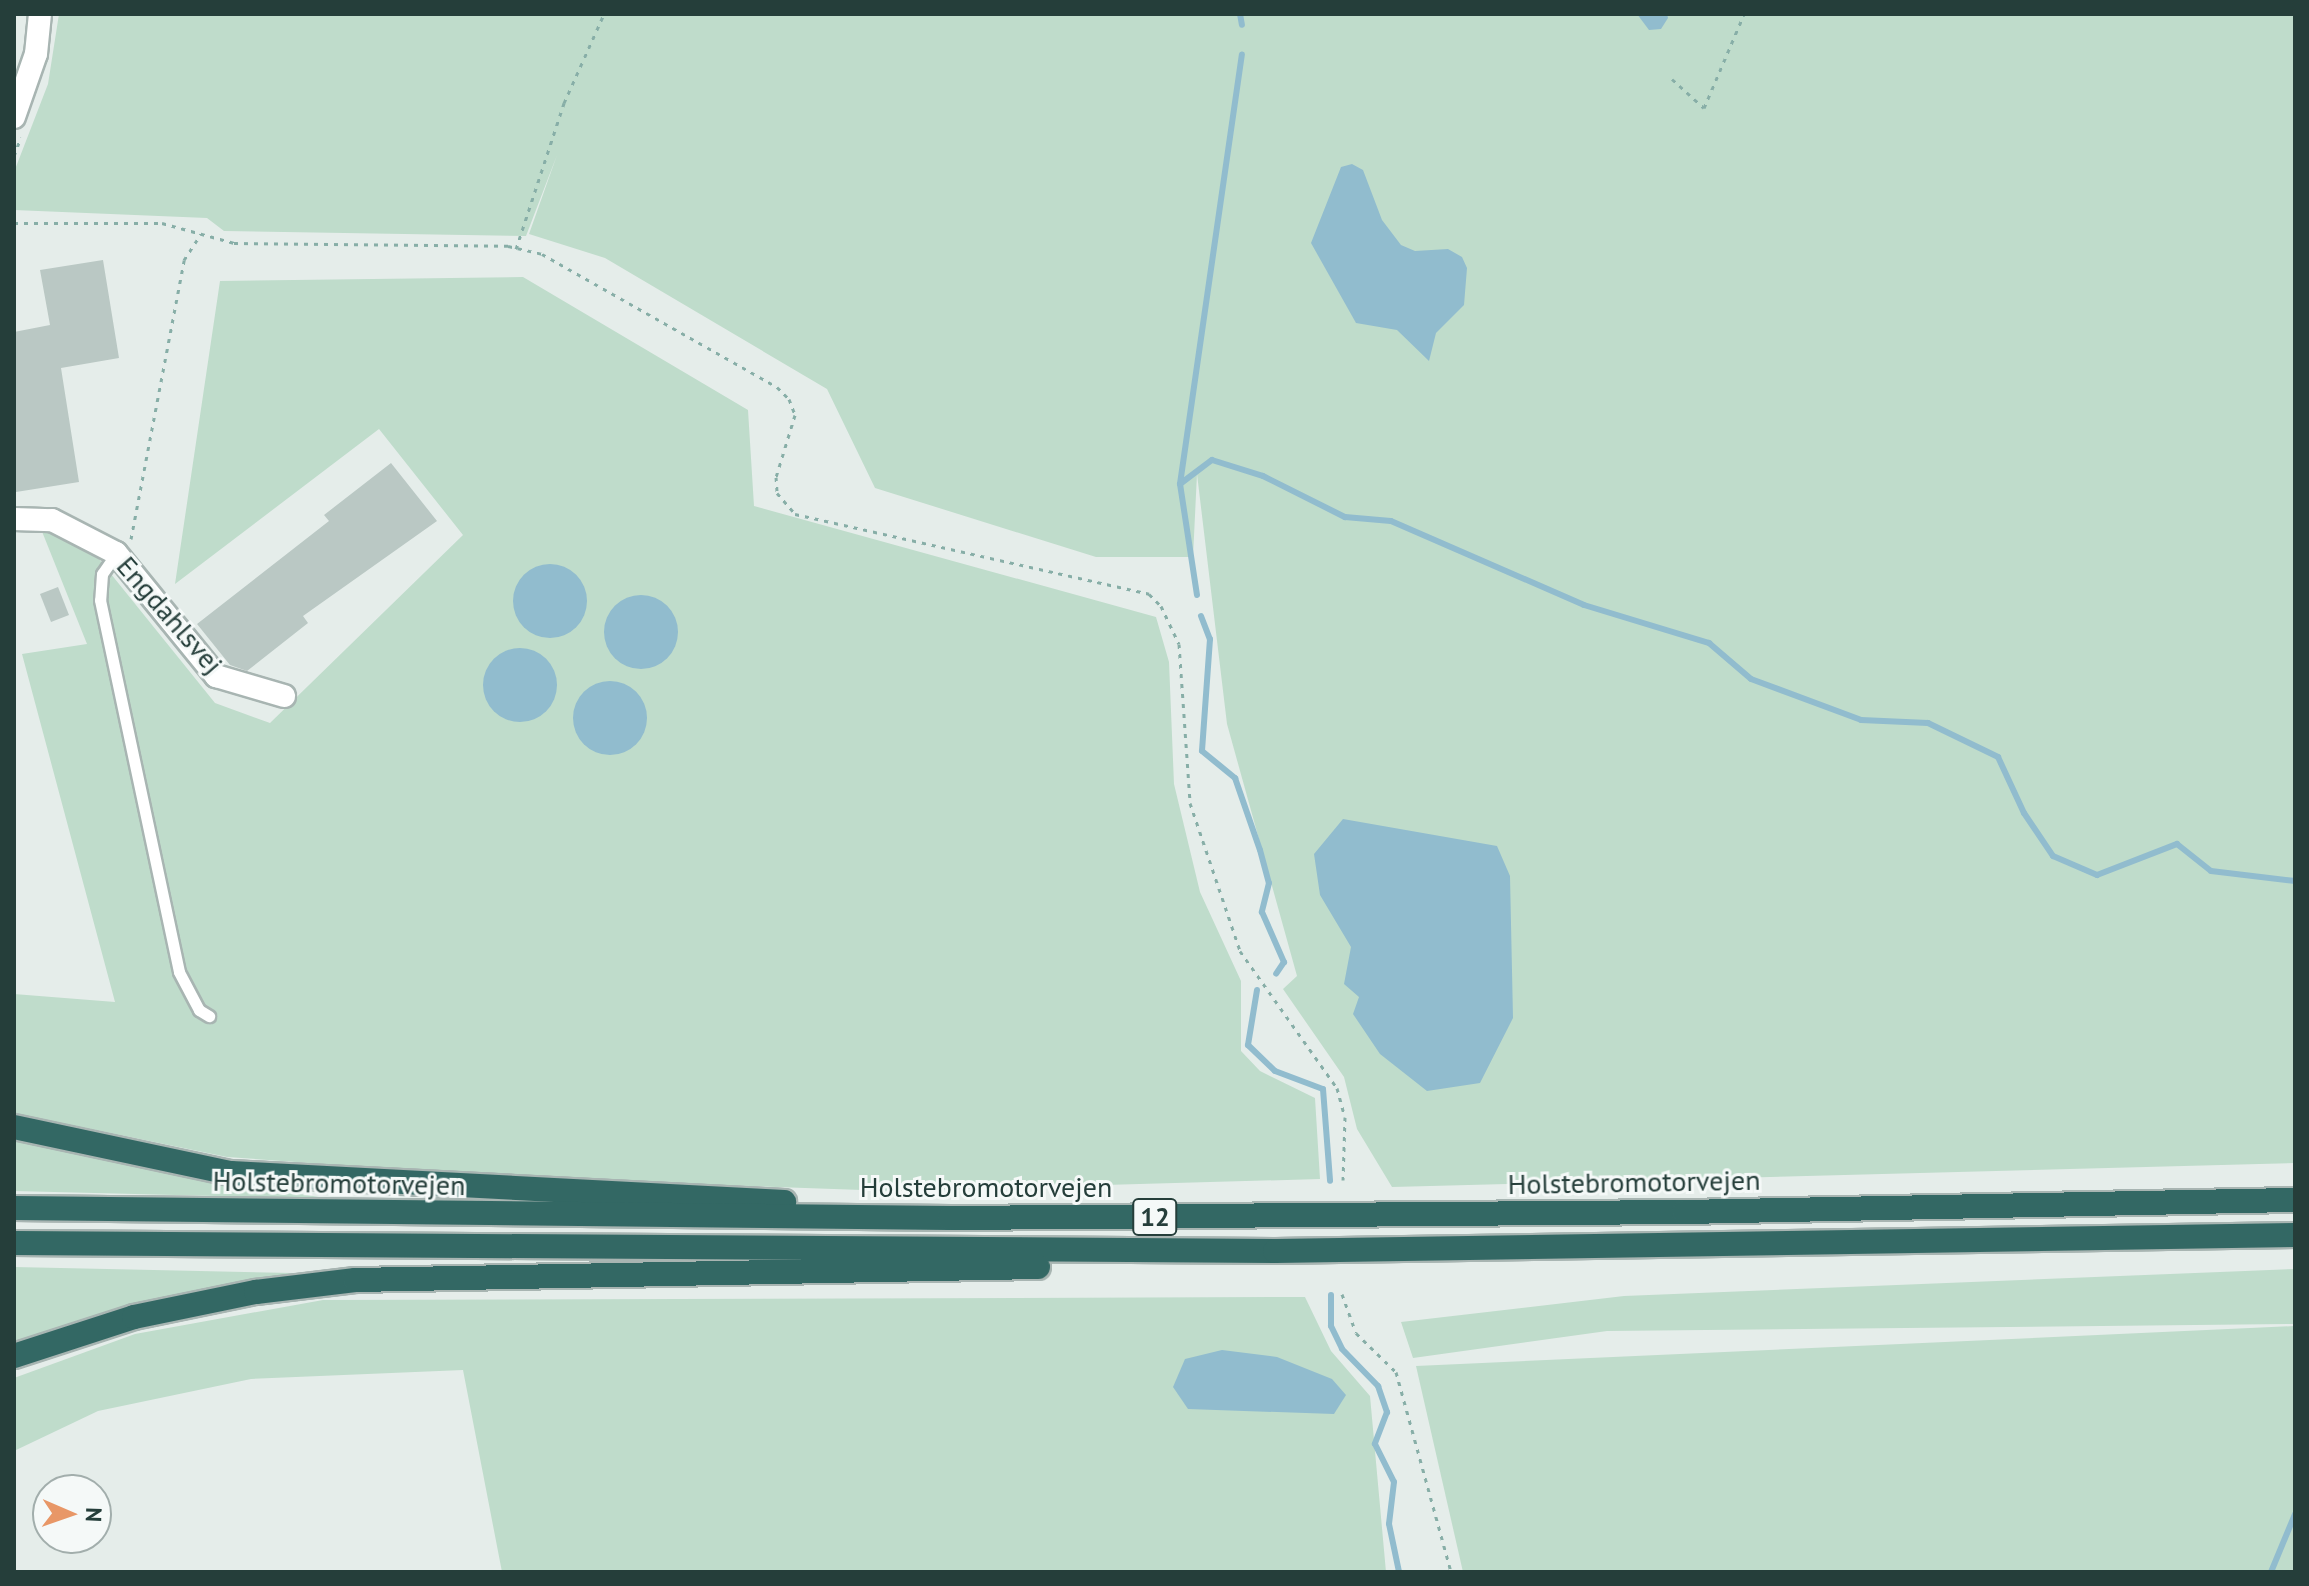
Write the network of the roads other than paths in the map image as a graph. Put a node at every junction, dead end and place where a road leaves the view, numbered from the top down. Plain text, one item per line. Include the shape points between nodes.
1 (40, 14) edge
2 (14, 117) edge
3 (14, 519) edge
4 (116, 553) junction
5 (284, 696) dead end
6 (209, 1016) dead end
7 (14, 1127) edge
8 (2295, 1200) edge
9 (14, 1208) edge
10 (950, 1218) junction
11 (2295, 1235) edge
12 (14, 1243) edge
13 (1275, 1251) junction
14 (14, 1356) edge

1 - 2 street via 36,54
3 - 4 street, Engdahlsvej via 52,520
4 - 5 street, Engdahlsvej via 216,676
4 - 6 lane via 102,574 100,600 179,972 199,1010
7 - 10 highway via 231,1173 876,1206
8 - 10 highway, Holstebromotorvejen / 12
9 - 10 highway, Holstebromotorvejen / 12
11 - 13 highway, 12
12 - 13 highway, 12
13 - 14 highway via 1121,1265 355,1280 256,1292 134,1317

